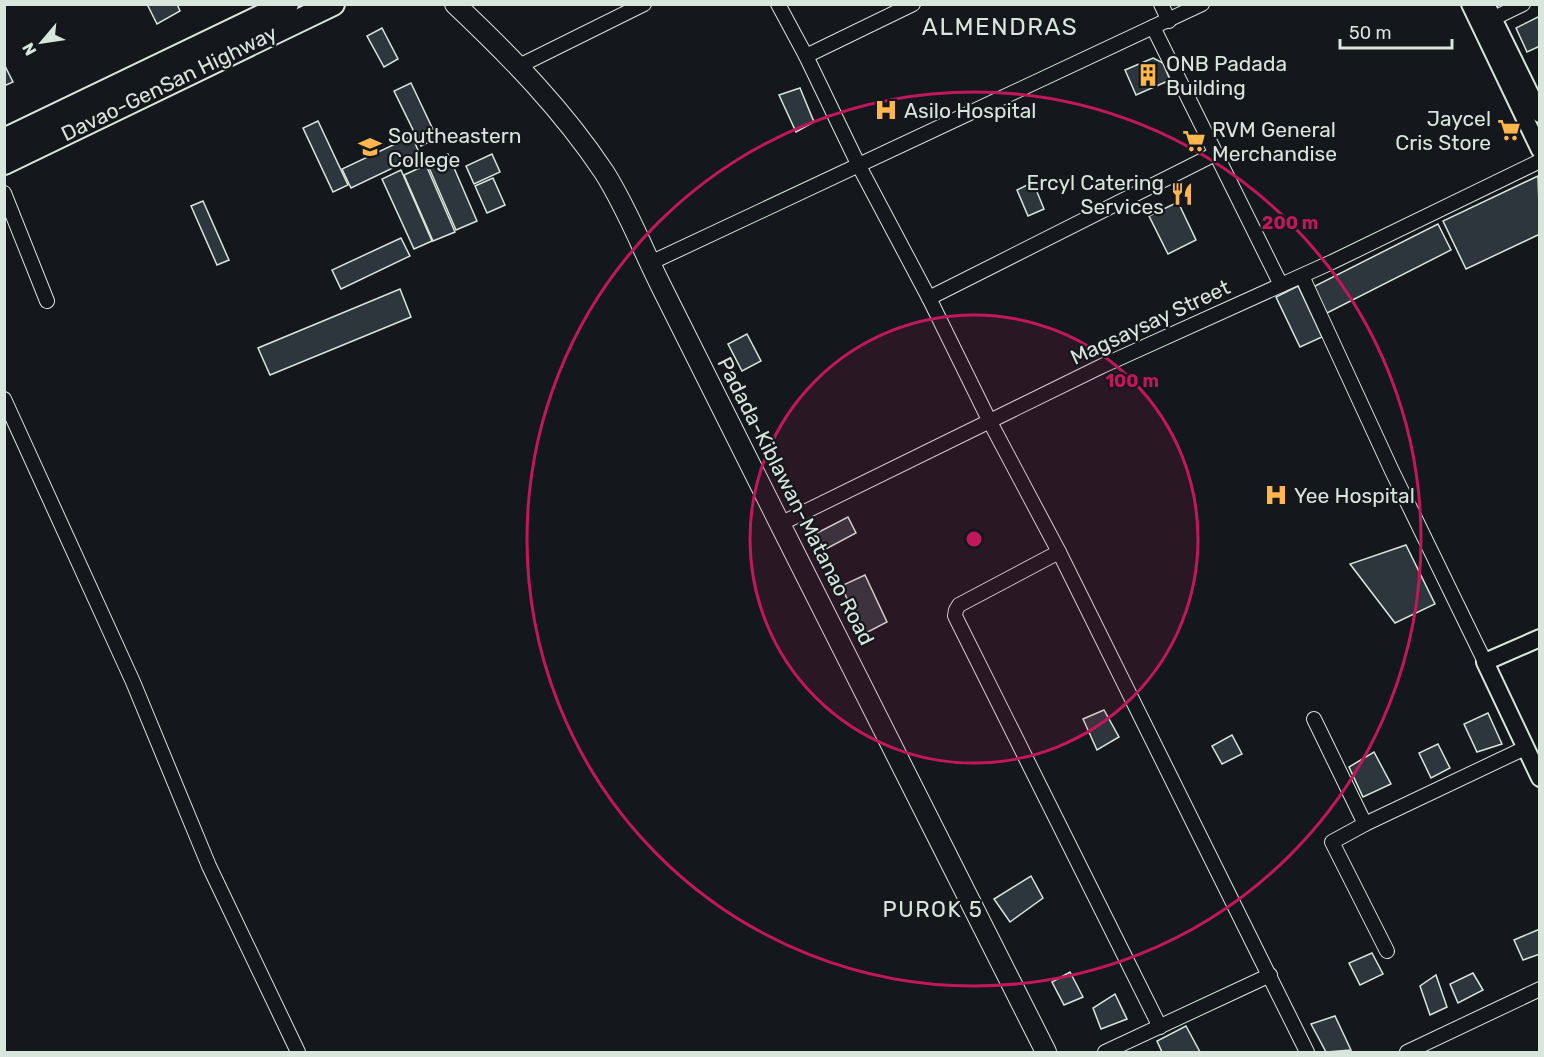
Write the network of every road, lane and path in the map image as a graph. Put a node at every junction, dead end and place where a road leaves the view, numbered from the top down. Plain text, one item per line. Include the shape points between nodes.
1 (287, 4) edge
2 (333, 4) edge
3 (455, 4) edge
4 (644, 4) edge
5 (778, 4) edge
6 (913, 4) edge
7 (1161, 4) edge
8 (1202, 4) edge
9 (1470, 4) edge
10 (1523, 4) edge
11 (1486, 16) edge
12 (1168, 21) junction
13 (1153, 27) junction
14 (806, 56) junction
15 (519, 66) junction
16 (1539, 114) edge
17 (4, 140) edge
18 (1539, 150) edge
19 (1215, 154) junction
20 (1539, 161) edge
21 (4, 163) edge
22 (859, 166) junction
23 (4, 193) edge
24 (650, 263) junction
25 (1302, 276) junction
26 (1281, 285) junction
27 (930, 298) junction
28 (48, 300) dead end
29 (4, 399) edge
30 (990, 422) junction
31 (780, 524) junction
32 (1059, 552) junction
33 (1539, 638) edge
34 (1485, 662) junction
35 (1314, 719) dead end
36 (1525, 748) junction
37 (1539, 778) edge
38 (1365, 824) junction
39 (1387, 951) dead end
40 (1270, 975) junction
41 (1539, 989) edge
42 (1160, 1027) junction
43 (298, 1053) edge
44 (1046, 1053) edge
45 (1105, 1053) edge
46 (1308, 1053) edge
47 (1407, 1053) edge

1 - 17 highway, Davao-GenSan Highway
2 - 21 highway, Davao-GenSan Highway
3 - 15 main road, Padada-Kiblawan-Matanao Road
4 - 15 street
5 - 14 street
6 - 14 street
7 - 12 street
8 - 12 street
9 - 11 street
10 - 11 street
11 - 16 street
11 - 18 street
12 - 13 street
13 - 19 street
13 - 22 street
14 - 22 street
15 - 24 main road, Padada-Kiblawan-Matanao Road via 606,175
19 - 26 street
19 - 27 street
20 - 25 street, Magsaysay Street
22 - 24 street
22 - 27 street
23 - 28 street
24 - 31 main road, Padada-Kiblawan-Matanao Road
25 - 26 street, Magsaysay Street
25 - 34 street
26 - 30 street, Magsaysay Street
27 - 30 street
29 - 43 street via 133,682 209,866
30 - 31 street, Magsaysay Street
30 - 32 street
31 - 44 main road, Padada-Kiblawan-Matanao Road
32 - 40 street
32 - 42 street via 959,605 955,616
33 - 34 street
34 - 36 street
35 - 38 street
36 - 37 street
36 - 38 street
38 - 39 street via 1332,842
40 - 42 street
40 - 46 street
41 - 47 street
42 - 45 street

